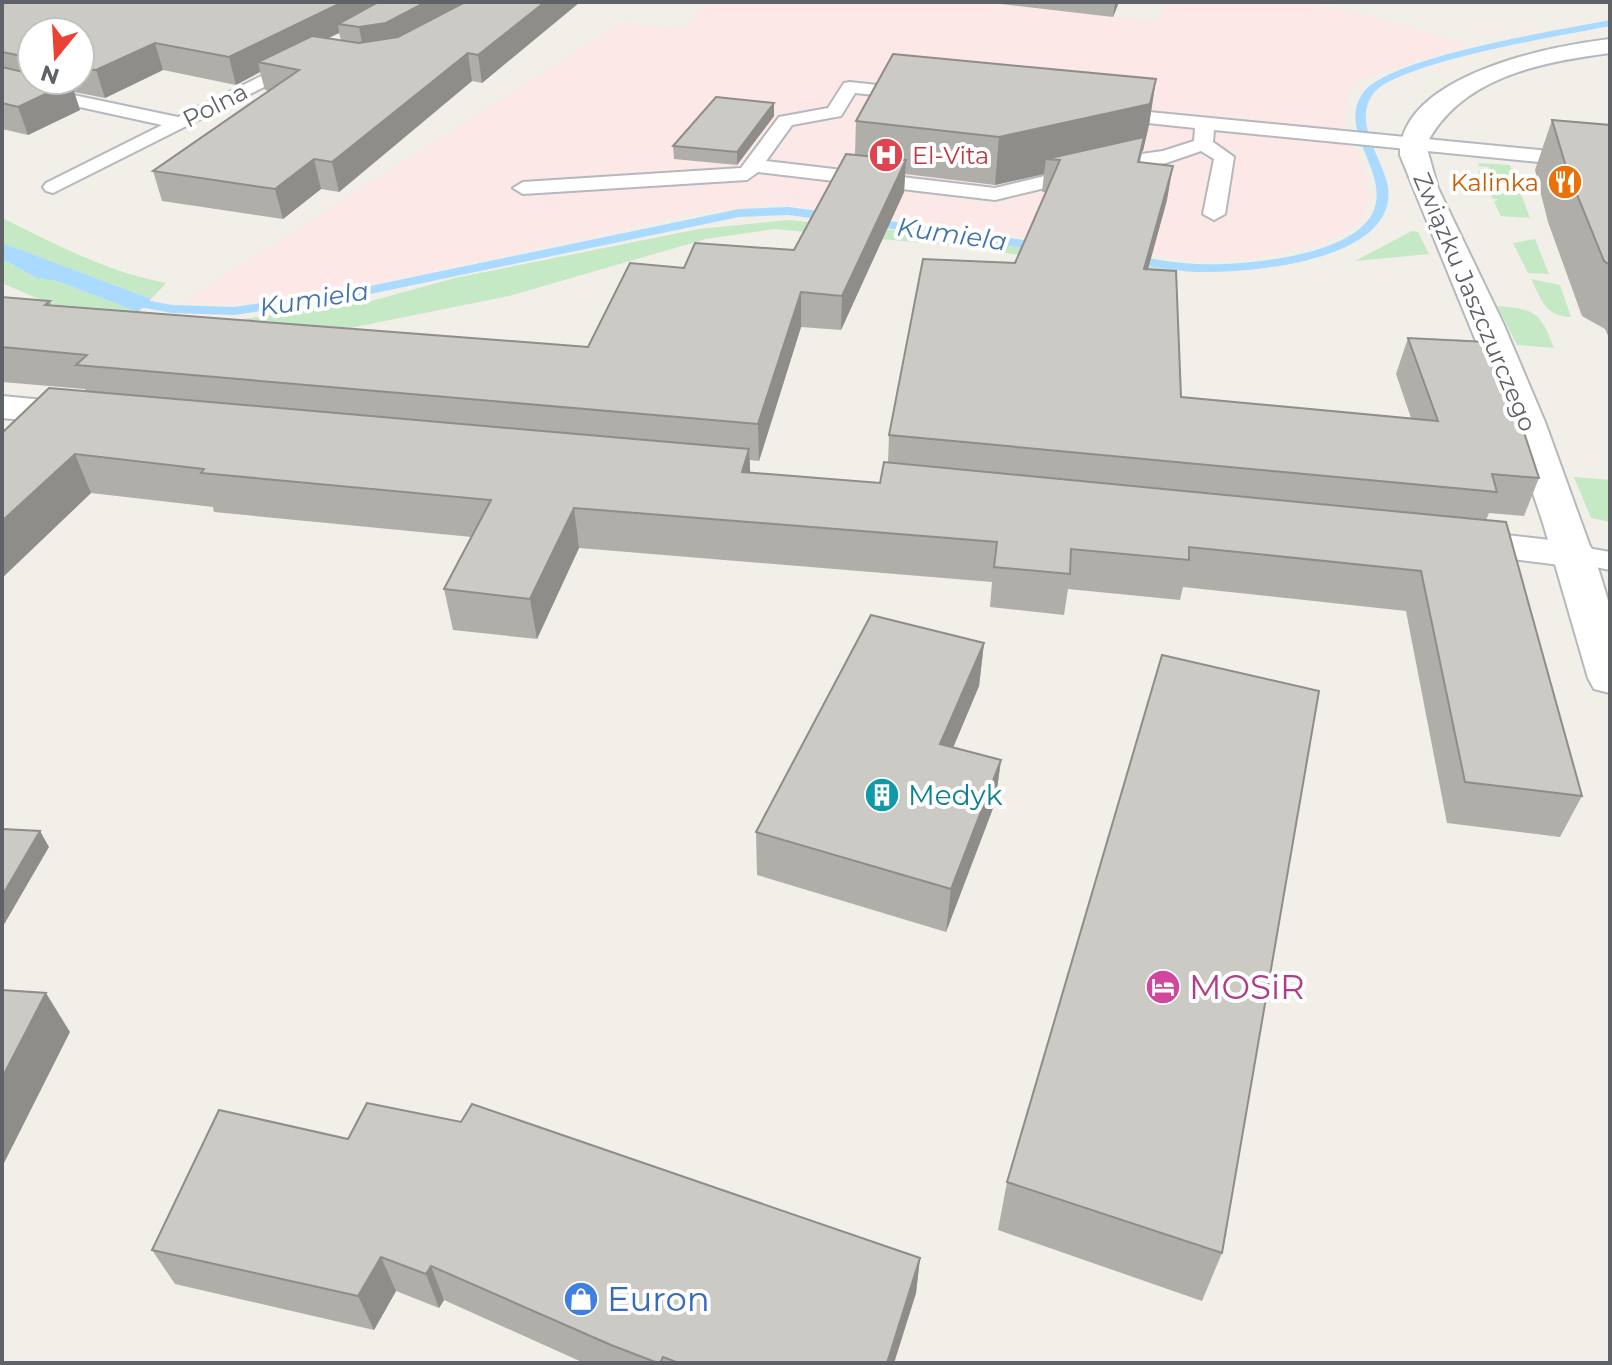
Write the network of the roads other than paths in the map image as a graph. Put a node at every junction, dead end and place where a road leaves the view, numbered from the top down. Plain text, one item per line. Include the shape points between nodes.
1 (1610, 46) edge
2 (316, 54) edge
3 (2, 85) edge
4 (935, 96) edge
5 (1090, 112) edge
6 (181, 123) junction
7 (1204, 135) junction
8 (1398, 142) junction
9 (1610, 163) edge
10 (754, 166) junction
11 (53, 187) dead end
12 (523, 188) dead end
13 (1003, 192) junction
14 (1026, 206) dead end
15 (1214, 214) dead end
16 (118, 418) edge
17 (6, 423) edge
18 (1426, 538) edge
19 (1593, 558) edge
20 (1610, 678) edge

1 - 8 street, Związku Jaszczurczego via 1545,56 1487,74 1458,90
2 - 6 lane, Polna
3 - 6 lane
4 - 10 lane via 850,87 834,112 786,121
5 - 7 lane
6 - 11 lane, Polna
7 - 8 lane
7 - 13 lane via 1166,157
7 - 15 lane via 1224,157
8 - 9 lane
8 - 19 street, Związku Jaszczurczego via 1412,152 1424,190
10 - 12 lane via 747,174
10 - 13 lane
13 - 14 lane
16 - 17 street via 42,411
18 - 19 street
19 - 20 street, Związku Jaszczurczego

